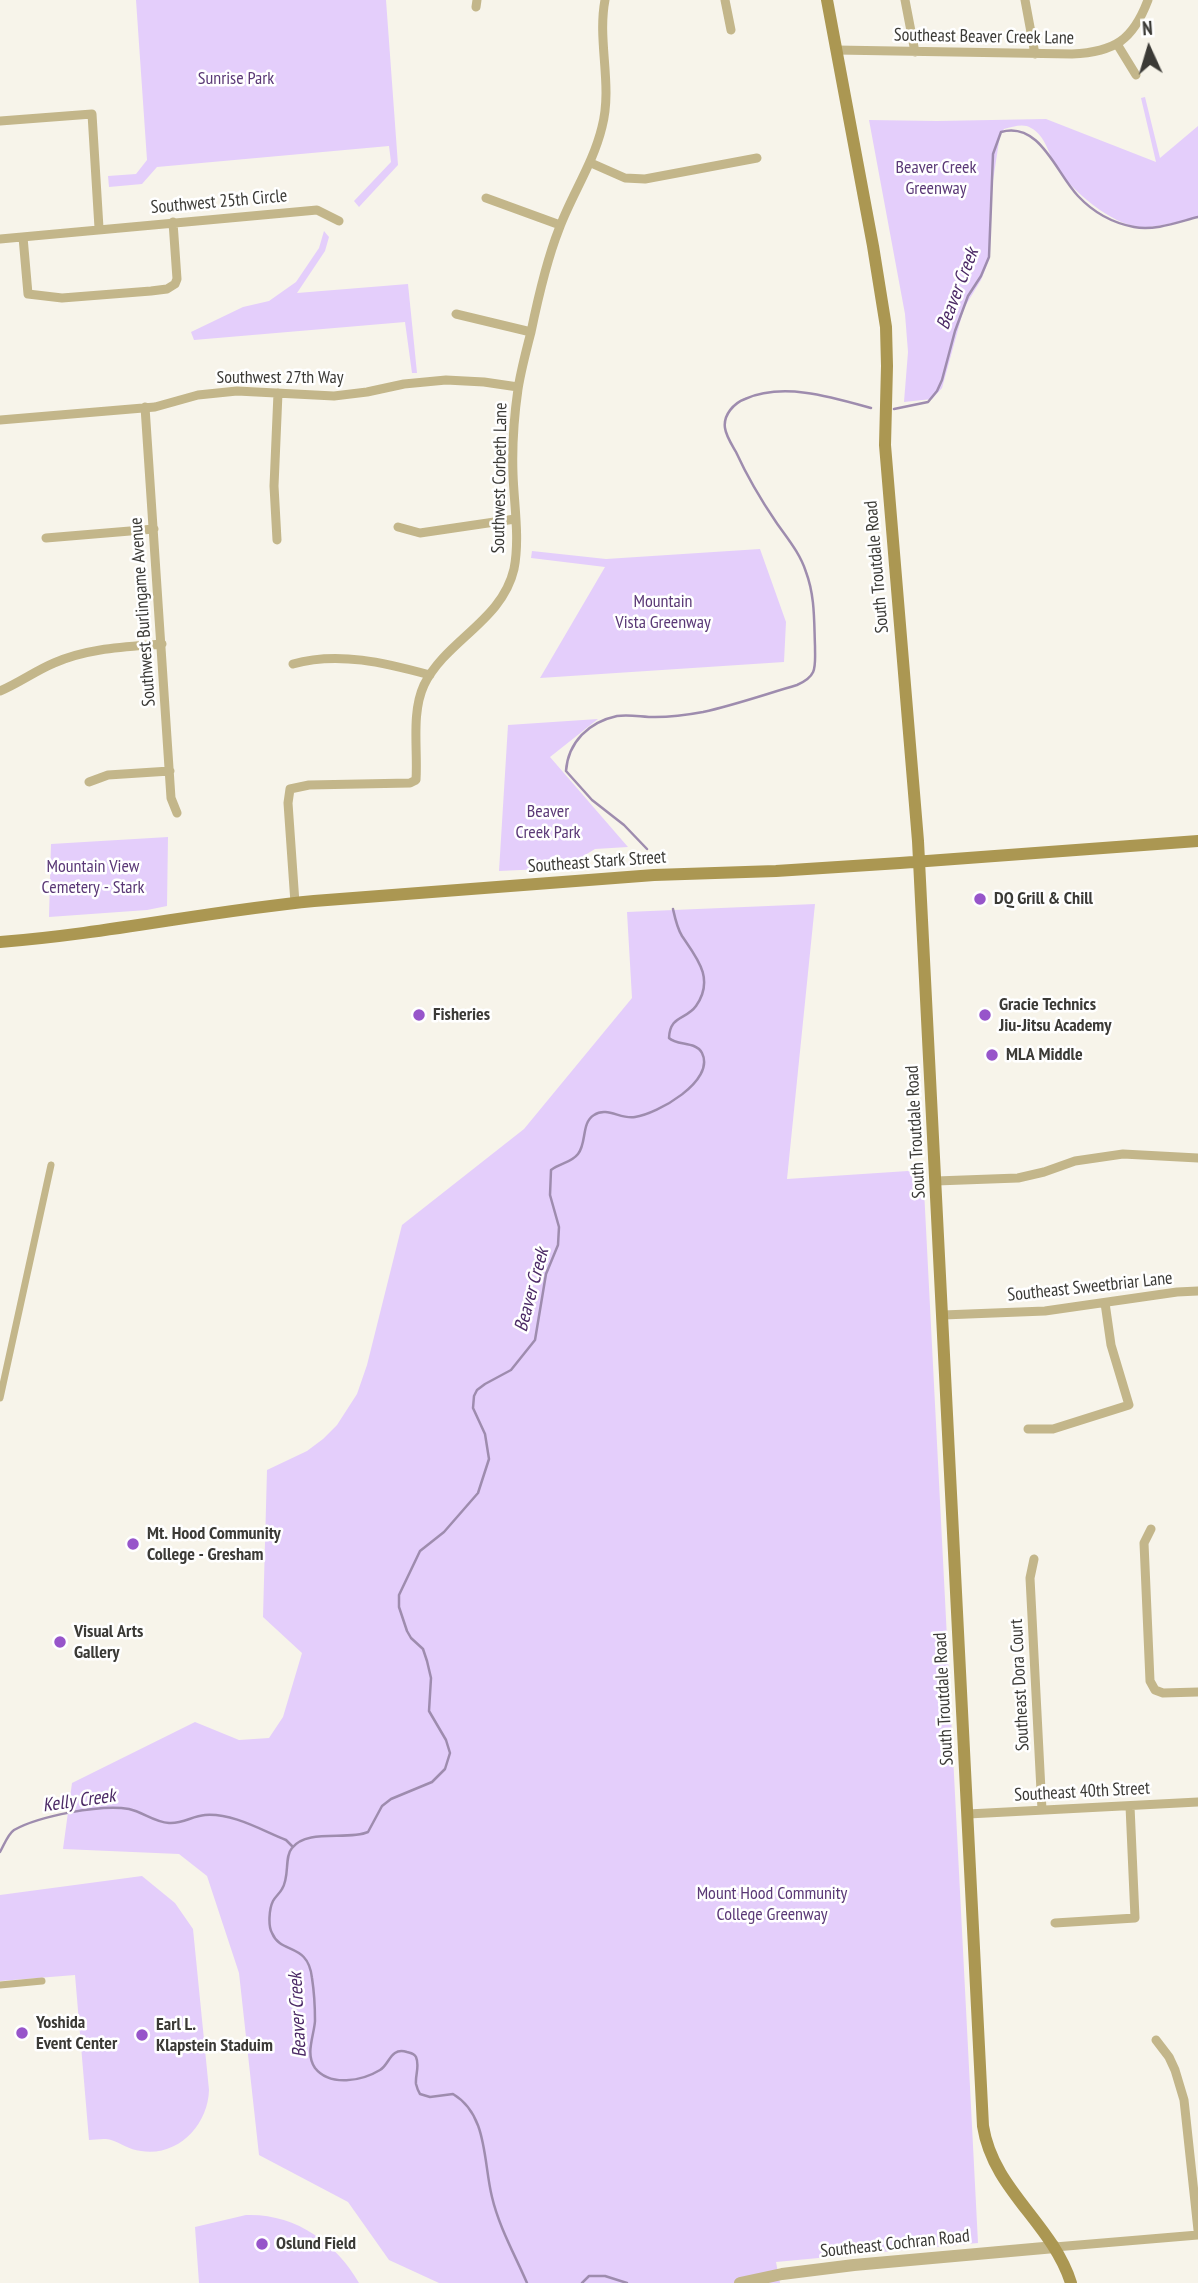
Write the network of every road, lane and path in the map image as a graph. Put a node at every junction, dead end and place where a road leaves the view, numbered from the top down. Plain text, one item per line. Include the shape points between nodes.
1 (605, 0) edge
2 (725, 0) edge
3 (827, 0) edge
4 (905, 0) edge
5 (1026, 0) edge
6 (1148, 0) edge
7 (731, 30) dead end
8 (1117, 44) junction
9 (836, 50) junction
10 (915, 52) junction
11 (1035, 54) junction
12 (1136, 75) dead end
13 (0, 121) edge
14 (757, 158) dead end
15 (591, 163) junction
16 (486, 198) dead end
17 (339, 221) dead end
18 (173, 222) junction
19 (560, 225) junction
20 (99, 228) junction
21 (23, 237) junction
22 (0, 239) edge
23 (456, 314) dead end
24 (531, 332) junction
25 (518, 387) junction
26 (278, 393) junction
27 (145, 407) junction
28 (0, 420) edge
29 (515, 519) junction
30 (398, 527) dead end
31 (154, 529) junction
32 (46, 538) dead end
33 (277, 540) dead end
34 (162, 644) junction
35 (293, 664) dead end
36 (430, 675) junction
37 (0, 691) edge
38 (170, 771) junction
39 (89, 782) dead end
40 (177, 813) dead end
41 (1198, 841) edge
42 (919, 862) junction
43 (295, 903) junction
44 (0, 942) edge
45 (1198, 1158) edge
46 (51, 1165) dead end
47 (936, 1181) junction
48 (1198, 1292) edge
49 (1105, 1303) junction
50 (943, 1315) junction
51 (0, 1398) edge
52 (1028, 1429) dead end
53 (1151, 1529) dead end
54 (1034, 1559) dead end
55 (1198, 1692) edge
56 (1198, 1802) edge
57 (1130, 1806) junction
58 (1042, 1810) junction
59 (968, 1814) junction
60 (1055, 1923) dead end
61 (42, 1981) dead end
62 (0, 1984) edge
63 (1156, 2040) dead end
64 (1198, 2230) edge
65 (1198, 2235) edge
66 (1055, 2247) junction
67 (744, 2282) edge
68 (1071, 2283) edge

1 - 15 street, Southwest Corbeth Lane via 606,103
2 - 7 street
3 - 9 main road, South Troutdale Road
4 - 10 street
5 - 11 street
6 - 8 street via 1135,29
8 - 11 street, Southeast Beaver Creek Lane via 1084,54
8 - 12 street
9 - 10 street, Southeast Beaver Creek Lane
9 - 42 main road, South Troutdale Road via 885,312 885,456
10 - 11 street, Southeast Beaver Creek Lane
13 - 20 street via 92,114
14 - 15 street via 645,179 625,178
15 - 19 street, Southwest Corbeth Lane
16 - 19 street
17 - 18 street, Southwest 25th Circle via 317,210
18 - 20 street, Southwest 25th Circle
18 - 21 street via 177,279 167,289 62,299 28,295
19 - 24 street, Southwest Corbeth Lane
20 - 21 street, Southwest 25th Circle
21 - 22 street, Southwest 25th Circle
23 - 24 street
24 - 25 street, Southwest Corbeth Lane
25 - 26 street, Southwest 27th Way via 446,380 334,396
25 - 29 street, Southwest Corbeth Lane via 513,442
26 - 27 street, Southwest 27th Way via 211,393
26 - 33 street
27 - 28 street, Southwest 27th Way
27 - 31 street, Southwest Burlingame Avenue
29 - 30 street via 419,533
29 - 36 street, Southwest Corbeth Lane via 513,572 503,594 489,615 447,652
31 - 32 street
31 - 34 street, Southwest Burlingame Avenue
34 - 37 street via 72,656
34 - 38 street, Southwest Burlingame Avenue
35 - 36 street via 312,658 342,658
36 - 43 street, Southwest Corbeth Lane via 417,721 416,780 290,789
38 - 39 street via 108,775
38 - 40 street, Southwest Burlingame Avenue
41 - 42 main road, Southeast Stark Street
42 - 43 main road, Southeast Stark Street via 654,875
42 - 47 main road, South Troutdale Road
43 - 44 main road, Southeast Stark Street
45 - 47 street via 1123,1154 1075,1161 1018,1178
46 - 51 street
47 - 50 main road, South Troutdale Road
48 - 49 street, Southeast Sweetbriar Lane
49 - 50 street, Southeast Sweetbriar Lane via 1045,1311
49 - 52 street via 1111,1345 1129,1405 1053,1429
50 - 59 main road, South Troutdale Road
53 - 55 street via 1144,1543 1150,1681 1163,1693
54 - 58 street, Southeast Dora Court via 1030,1578
56 - 57 street, Southeast 40th Street
57 - 58 street, Southeast 40th Street
57 - 60 street via 1135,1918
58 - 59 street, Southeast 40th Street
59 - 66 main road, South Troutdale Road via 984,2136 994,2165
61 - 62 street
63 - 64 street via 1169,2057 1184,2100
65 - 66 street
66 - 67 street, Southeast Cochran Road via 854,2265
66 - 68 main road, South Troutdale Road

